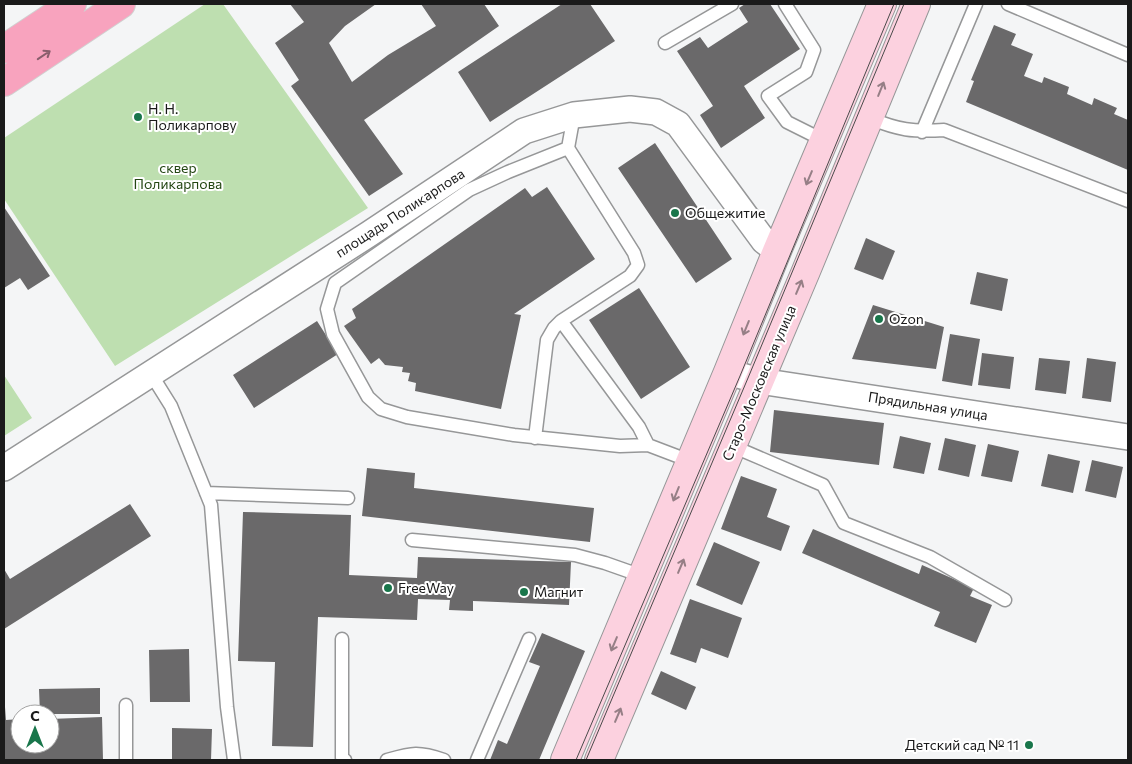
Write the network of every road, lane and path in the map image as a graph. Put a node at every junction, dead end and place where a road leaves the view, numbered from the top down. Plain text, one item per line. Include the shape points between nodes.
1 (70, 4) edge
2 (120, 4) edge
3 (732, 4) edge
4 (785, 4) edge
5 (882, 4) edge
6 (916, 4) edge
7 (976, 4) edge
8 (1008, 4) edge
9 (666, 43) dead end
10 (4, 50) edge
11 (1128, 56) edge
12 (4, 82) edge
13 (574, 115) junction
14 (869, 118) junction
15 (922, 132) junction
16 (824, 141) junction
17 (568, 148) junction
18 (1128, 201) edge
19 (777, 250) junction
20 (561, 321) junction
21 (728, 372) junction
22 (151, 374) junction
23 (759, 381) junction
24 (1128, 436) edge
25 (535, 438) junction
26 (648, 445) junction
27 (732, 446) junction
28 (690, 461) junction
29 (4, 468) edge
30 (206, 493) junction
31 (348, 498) dead end
32 (412, 540) dead end
33 (642, 576) junction
34 (1005, 600) dead end
35 (342, 639) dead end
36 (529, 639) dead end
37 (126, 705) dead end
38 (126, 760) edge
39 (234, 760) edge
40 (345, 760) edge
41 (386, 760) edge
42 (444, 760) edge
43 (477, 760) edge
44 (565, 760) edge
45 (598, 760) edge

1 - 10 main road
12 -> 2 main road
3 - 9 lane
4 - 16 lane via 814,50 806,72 768,96 787,122
5 - 16 main road
14 -> 6 main road, Старо-Московская улица
7 - 15 lane
8 - 11 lane
13 - 17 lane
13 - 19 street, площадь Поликарпова via 630,109 656,112 678,124 764,241
13 - 22 street, площадь Поликарпова via 524,131
14 - 15 lane via 896,129
23 -> 14 main road, Старо-Московская улица
15 - 18 lane via 944,130
16 -> 19 main road
17 - 20 lane via 634,253 638,266 630,276
17 - 25 lane via 469,190 335,284 327,309 333,334 368,397 381,409 407,417
19 -> 21 main road
20 - 25 lane via 547,340
20 - 26 lane via 639,427
21 - 23 street, Прядильная улица
21 - 28 main road
22 - 29 street, площадь Поликарпова
22 - 30 lane via 171,406
23 - 24 street, Прядильная улица
23 - 27 main road, Старо-Московская улица
25 - 26 lane via 620,446
26 - 28 lane
27 - 34 lane via 824,485 844,523 930,557
45 -> 27 main road, Старо-Московская улица
28 -> 33 main road
30 - 31 lane
30 - 39 lane via 211,505
32 - 33 lane via 575,555
33 -> 44 main road
35 - 40 lane via 342,758
36 - 43 lane
37 - 38 lane
41 - 42 lane via 410,754 425,754

